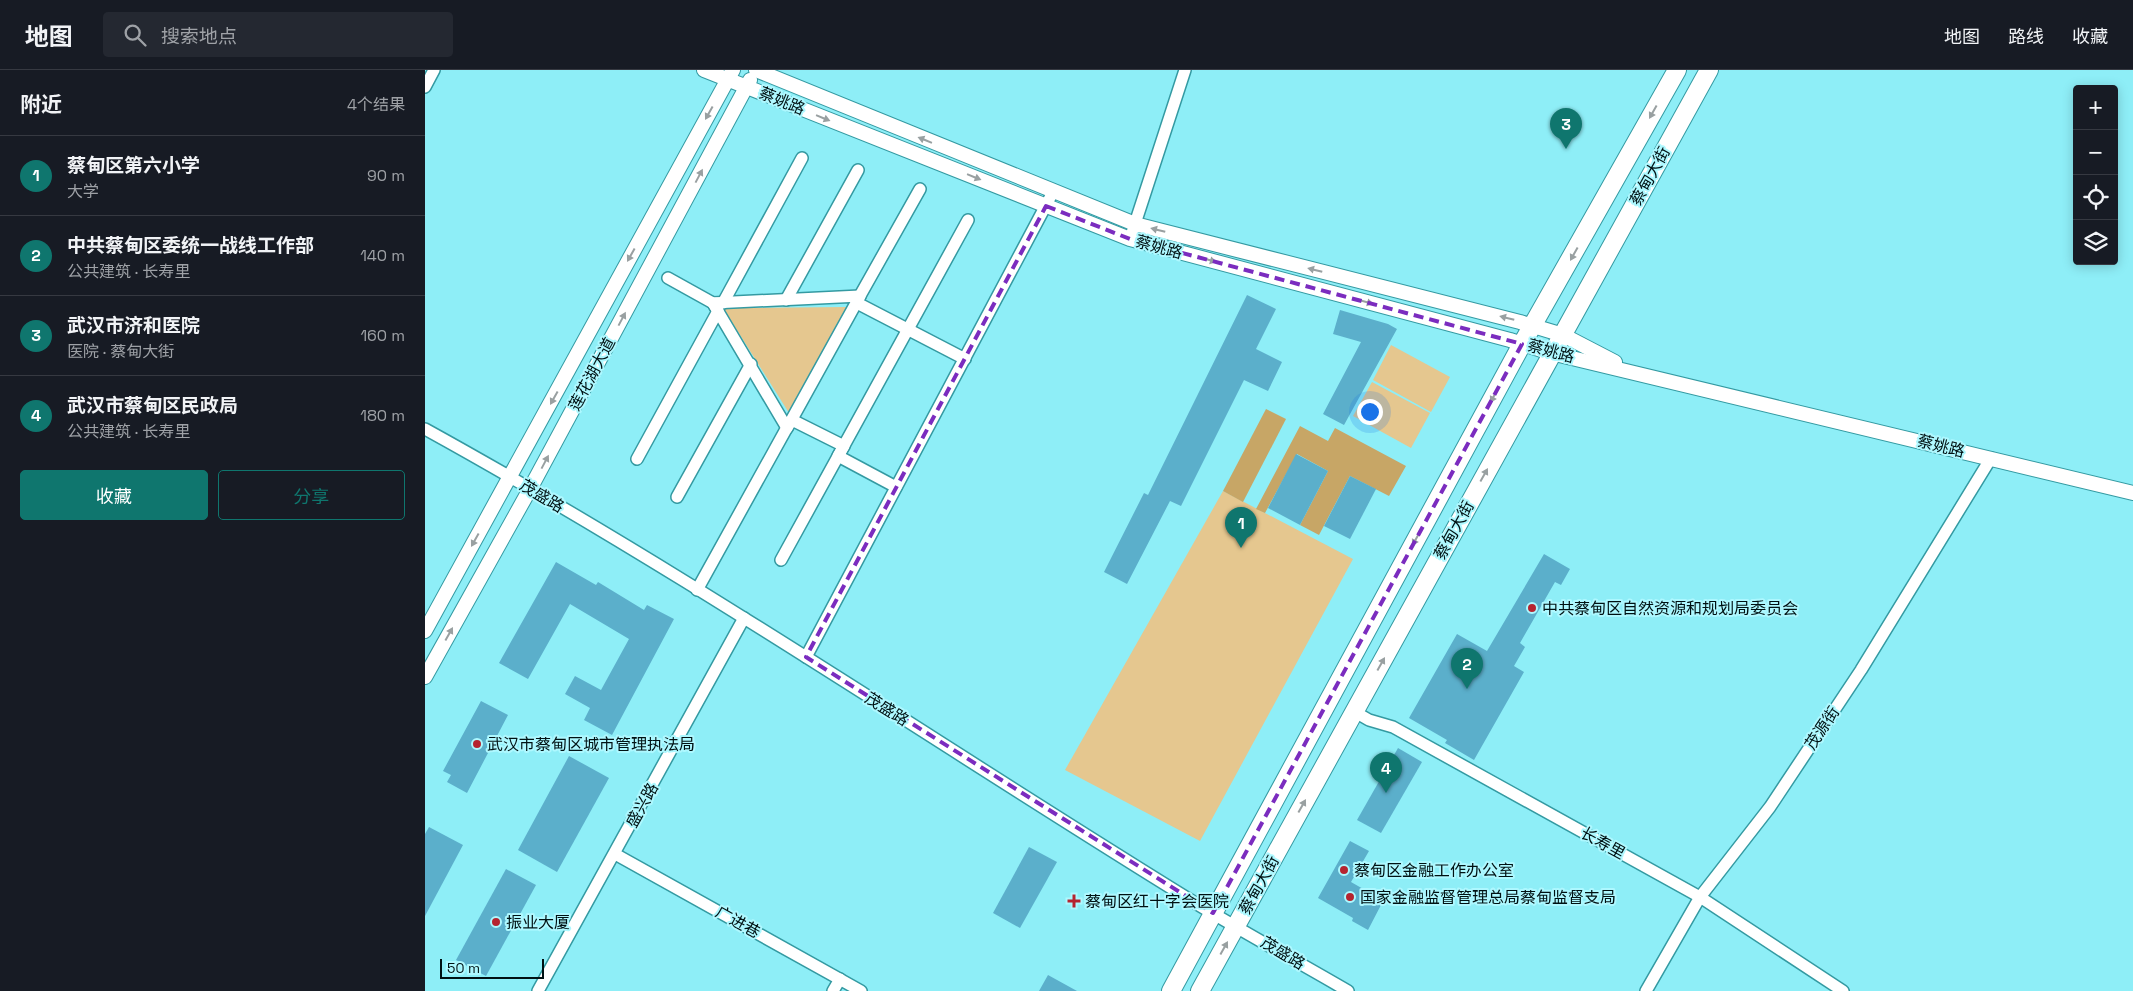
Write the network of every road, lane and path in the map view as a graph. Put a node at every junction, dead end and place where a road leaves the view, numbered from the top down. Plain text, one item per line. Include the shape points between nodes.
1 (434, 70) edge
2 (704, 70) edge
3 (756, 70) edge
4 (1185, 70) edge
5 (1677, 70) edge
6 (1709, 70) edge
7 (730, 75) edge
8 (425, 87) edge
9 (747, 87) junction
10 (802, 158) dead end
11 (858, 170) dead end
12 (920, 189) dead end
13 (1053, 192) junction
14 (1047, 206) junction
15 (967, 220) dead end
16 (1135, 224) junction
17 (1130, 239) junction
18 (668, 278) dead end
19 (859, 299) junction
20 (786, 300) junction
21 (718, 306) junction
22 (1533, 326) junction
23 (908, 329) junction
24 (1563, 335) junction
25 (1522, 344) junction
26 (1551, 353) junction
27 (965, 359) junction
28 (751, 364) junction
29 (1632, 371) junction
30 (789, 424) junction
31 (425, 429) edge
32 (841, 451) junction
33 (1991, 458) junction
34 (637, 459) dead end
35 (510, 477) junction
36 (897, 487) junction
37 (530, 489) junction
38 (2133, 493) edge
39 (677, 496) dead end
40 (781, 560) dead end
41 (697, 590) junction
42 (744, 618) junction
43 (425, 631) edge
44 (806, 657) junction
45 (425, 677) edge
46 (1355, 712) junction
47 (615, 854) junction
48 (1700, 897) junction
49 (1213, 913) junction
50 (1236, 926) junction
51 (840, 979) junction
52 (538, 991) edge
53 (833, 991) edge
54 (861, 991) edge
55 (1171, 991) edge
56 (1200, 991) edge
57 (1348, 991) edge
58 (1646, 991) edge
59 (1843, 991) edge

1 - 8 street
2 - 7 street, 蔡姚路
3 - 9 street, 莲花湖大道
13 -> 3 street, 蔡姚路
4 - 16 street
5 -> 22 main road, 蔡甸大街
6 - 24 main road, 蔡甸大街
7 - 9 street, 蔡姚路
7 -> 35 street, 莲花湖大道
9 -> 14 street, 蔡姚路
37 -> 9 street, 莲花湖大道
10 - 21 street
11 - 20 street
12 - 19 street
13 - 14 street
13 - 16 street, 蔡姚路
14 - 17 street, 蔡姚路
14 - 27 street
15 - 23 street
16 - 17 street
22 -> 16 street, 蔡姚路
17 -> 25 street, 蔡姚路
18 - 21 street
19 - 20 street
19 - 23 street
19 - 30 street
20 - 21 street
21 - 28 street
21 - 34 street
22 - 24 street, 蔡姚路
22 - 25 main road, 蔡甸大街
23 - 27 street
23 - 32 street
24 - 26 main road, 蔡甸大街
24 - 29 street, 蔡姚路
25 - 26 street, 蔡姚路
25 -> 49 main road, 蔡甸大街
26 - 29 street, 蔡姚路
46 -> 26 main road, 蔡甸大街
27 - 36 street
28 - 30 street
28 - 39 street
29 - 33 street, 蔡姚路
30 - 32 street
30 - 41 street
31 - 35 street, 茂盛路
32 - 36 street
32 - 40 street
33 - 38 street, 蔡姚路
33 - 48 street, 茂源街 via 1861,670 1770,807
35 - 37 street, 茂盛路
35 -> 43 street, 莲花湖大道
36 - 44 street
37 - 41 street, 茂盛路
45 -> 37 street, 莲花湖大道
41 - 42 street, 茂盛路
42 - 44 street, 茂盛路
42 - 47 street, 盛兴路
44 - 49 street, 茂盛路
46 - 48 street, 长寿里 via 1369,720 1393,726
50 -> 46 main road, 蔡甸大街
47 - 51 street, 广进巷
47 - 52 street, 盛兴路
48 - 58 street, 茂源街
48 - 59 street, 长寿里
49 - 50 street, 茂盛路
49 - 55 main road, 蔡甸大街
56 -> 50 main road, 蔡甸大街
50 - 57 street, 茂盛路
51 - 53 street
51 - 54 street, 广进巷

